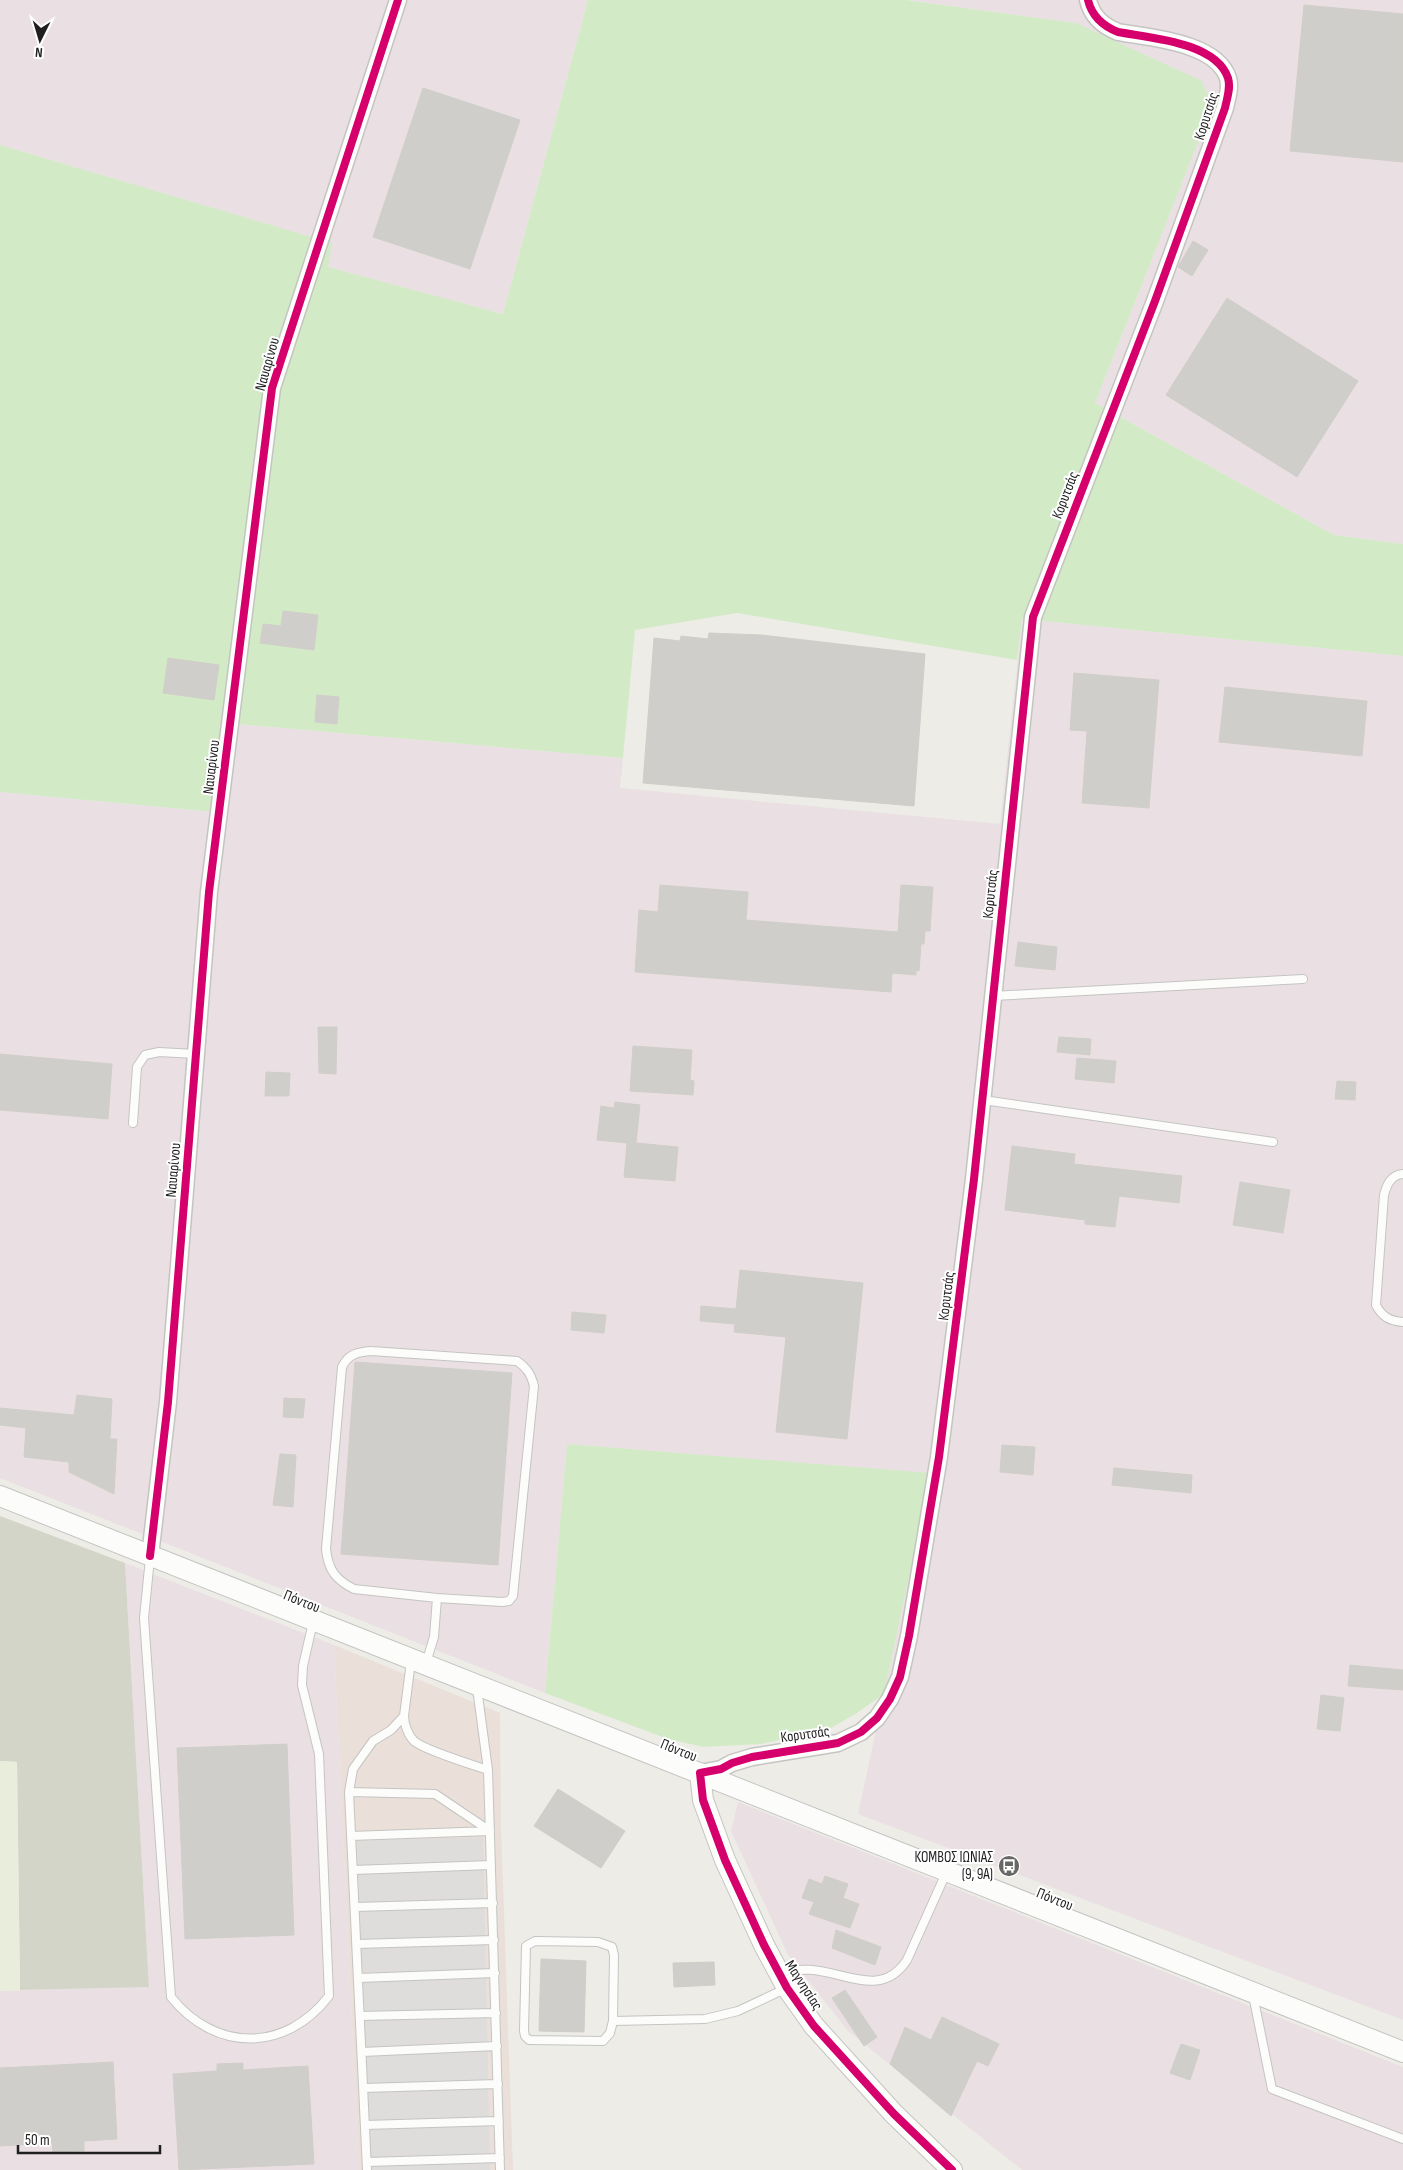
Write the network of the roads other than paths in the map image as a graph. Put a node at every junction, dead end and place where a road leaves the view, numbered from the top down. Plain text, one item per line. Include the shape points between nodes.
1 (398, 0) edge
2 (1088, 0) edge
3 (1303, 979) dead end
4 (994, 996) junction
5 (196, 1054) junction
6 (983, 1100) junction
7 (133, 1123) dead end
8 (1274, 1142) dead end
9 (1403, 1174) edge
10 (1403, 1322) edge
11 (0, 1496) edge
12 (150, 1556) junction
13 (437, 1598) junction
14 (313, 1620) junction
15 (418, 1662) junction
16 (477, 1685) junction
17 (404, 1716) junction
18 (488, 1770) junction
19 (700, 1773) junction
20 (349, 1792) junction
21 (490, 1831) junction
22 (351, 1836) junction
23 (491, 1865) junction
24 (353, 1870) junction
25 (947, 1872) junction
26 (493, 1902) junction
27 (355, 1907) junction
28 (494, 1940) junction
29 (357, 1944) junction
30 (495, 1973) junction
31 (358, 1978) junction
32 (783, 1981) junction
33 (1253, 1992) junction
34 (496, 2013) junction
35 (360, 2016) junction
36 (613, 2021) junction
37 (497, 2046) junction
38 (362, 2052) junction
39 (1403, 2052) edge
40 (498, 2084) junction
41 (364, 2088) junction
42 (499, 2121) junction
43 (365, 2125) junction
44 (1403, 2139) edge
45 (500, 2158) junction
46 (367, 2166) edge
47 (500, 2170) edge
48 (952, 2170) edge

1 - 5 street, Ναυαρίνου via 272,388 209,892
2 - 4 street, Κορυτσάς via 1094,16 1118,32 1197,48 1218,62 1228,77 1229,90 1155,301 1033,617
3 - 4 lane
4 - 6 street, Κορυτσάς
5 - 7 lane via 159,1052 145,1055 137,1067
5 - 12 street, Ναυαρίνου via 168,1402
6 - 8 lane
6 - 19 street, Κορυτσάς via 939,1457 900,1677 890,1700 861,1732 838,1743 752,1757
9 - 10 lane via 1390,1180 1384,1195 1376,1305 1386,1318
11 - 12 street, Πόντου
12 - 14 street, Πόντου
12 - 14 lane via 144,1618 171,1997 199,2024 236,2038 252,2039 282,2033 308,2018 329,1996 320,1754 302,1685 302,1666
13 - 13 lane via 354,1589 343,1584 328,1564 326,1550 342,1367 346,1360 361,1352 371,1350 517,1361 532,1377 534,1386 514,1596 502,1602
13 - 15 lane via 434,1637
14 - 15 street, Πόντου
15 - 16 street, Πόντου
15 - 17 lane
16 - 18 lane
16 - 19 street, Πόντου
17 - 18 lane via 404,1723 414,1741
17 - 20 lane via 391,1730 373,1741 353,1769
18 - 21 lane
19 - 25 street, Πόντου
19 - 32 street, Μαγνησίας via 703,1800 714,1833
20 - 21 lane via 435,1794
20 - 22 lane
21 - 22 lane
21 - 23 lane
22 - 24 lane
23 - 24 lane
23 - 26 lane
24 - 27 lane
25 - 32 lane via 907,1960 891,1977 865,1981 812,1968 792,1969
25 - 33 street, Πόντου
26 - 27 lane
26 - 28 lane
27 - 29 lane
28 - 29 lane
28 - 30 lane
29 - 31 lane
30 - 31 lane
30 - 34 lane
31 - 35 lane
32 - 36 lane via 738,2011 704,2018
32 - 48 street, Μαγνησίας via 814,2026 894,2114
33 - 39 street, Πόντου
33 - 44 lane via 1272,2089
34 - 35 lane
34 - 37 lane
35 - 38 lane
36 - 36 lane via 612,1947 598,1942 553,1941 535,1941 526,1946 524,2031 529,2040 603,2042
37 - 38 lane
37 - 40 lane
38 - 41 lane
40 - 41 lane
40 - 42 lane
41 - 43 lane
42 - 43 lane
42 - 45 lane
43 - 46 lane
45 - 46 lane
45 - 47 lane

